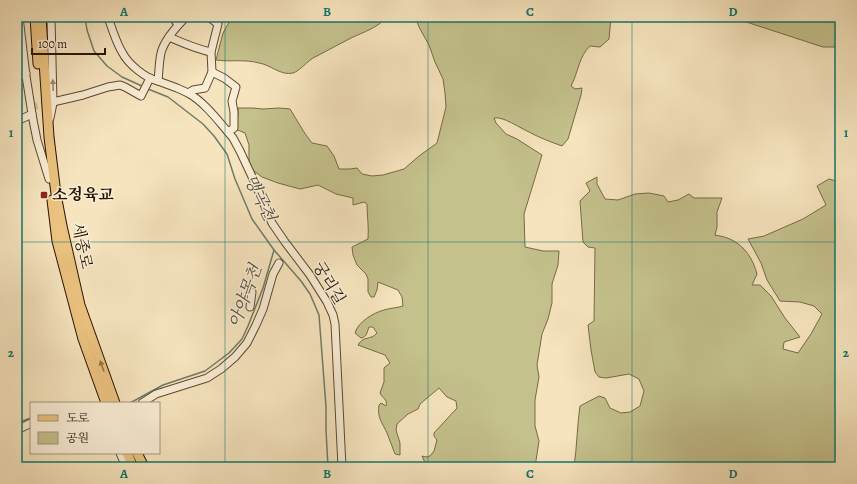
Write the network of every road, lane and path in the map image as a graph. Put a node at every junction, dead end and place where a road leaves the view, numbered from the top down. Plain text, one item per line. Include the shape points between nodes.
1 (19, 17) edge
2 (35, 17) edge
3 (41, 17) edge
4 (50, 17) edge
5 (108, 17) edge
6 (172, 17) edge
7 (186, 17) edge
8 (210, 17) edge
9 (178, 25) junction
10 (169, 37) junction
11 (211, 52) junction
12 (212, 72) junction
13 (26, 73) junction
14 (17, 77) edge
15 (150, 78) junction
16 (158, 81) junction
17 (188, 93) junction
18 (53, 102) junction
19 (32, 117) junction
20 (17, 121) edge
21 (48, 124) junction
22 (228, 132) junction
23 (49, 179) junction
24 (279, 263) dead end
25 (252, 292) dead end
26 (263, 308) junction
27 (106, 402) edge
28 (115, 402) edge
29 (144, 402) edge
30 (30, 424) edge
31 (17, 430) edge
32 (120, 454) edge
33 (127, 454) edge
34 (138, 454) edge
35 (126, 467) edge
36 (133, 467) edge
37 (144, 467) edge
38 (342, 467) edge

1 - 13 street
2 - 23 main road, 세종로 via 41,114
3 - 21 main road, 세종로
18 -> 4 street
5 - 15 street, 궁리길 via 128,61
6 - 9 street
7 - 9 street
8 - 11 street via 218,24
9 - 10 street
10 - 11 street
10 - 16 street via 161,52
11 - 12 street
12 - 17 street via 205,88
12 - 22 street via 236,87 232,101 234,128
13 - 14 street
13 - 19 street
15 - 16 street, 궁리길
15 - 18 street via 141,96 120,85
16 - 17 street, 궁리길
17 - 22 street, 궁리길 via 209,110
18 - 21 street
19 - 20 street
19 - 23 street
28 -> 21 main road, 세종로 via 76,290 62,226
22 - 38 street, 궁리길 via 240,151 272,223 310,275 333,315
23 - 27 main road, 세종로 via 57,241 83,340
24 - 26 street
25 - 26 street via 250,305
26 - 29 street via 247,343 221,369 207,378 156,394
30 - 31 street
32 - 35 street
33 - 36 main road
34 - 37 main road

